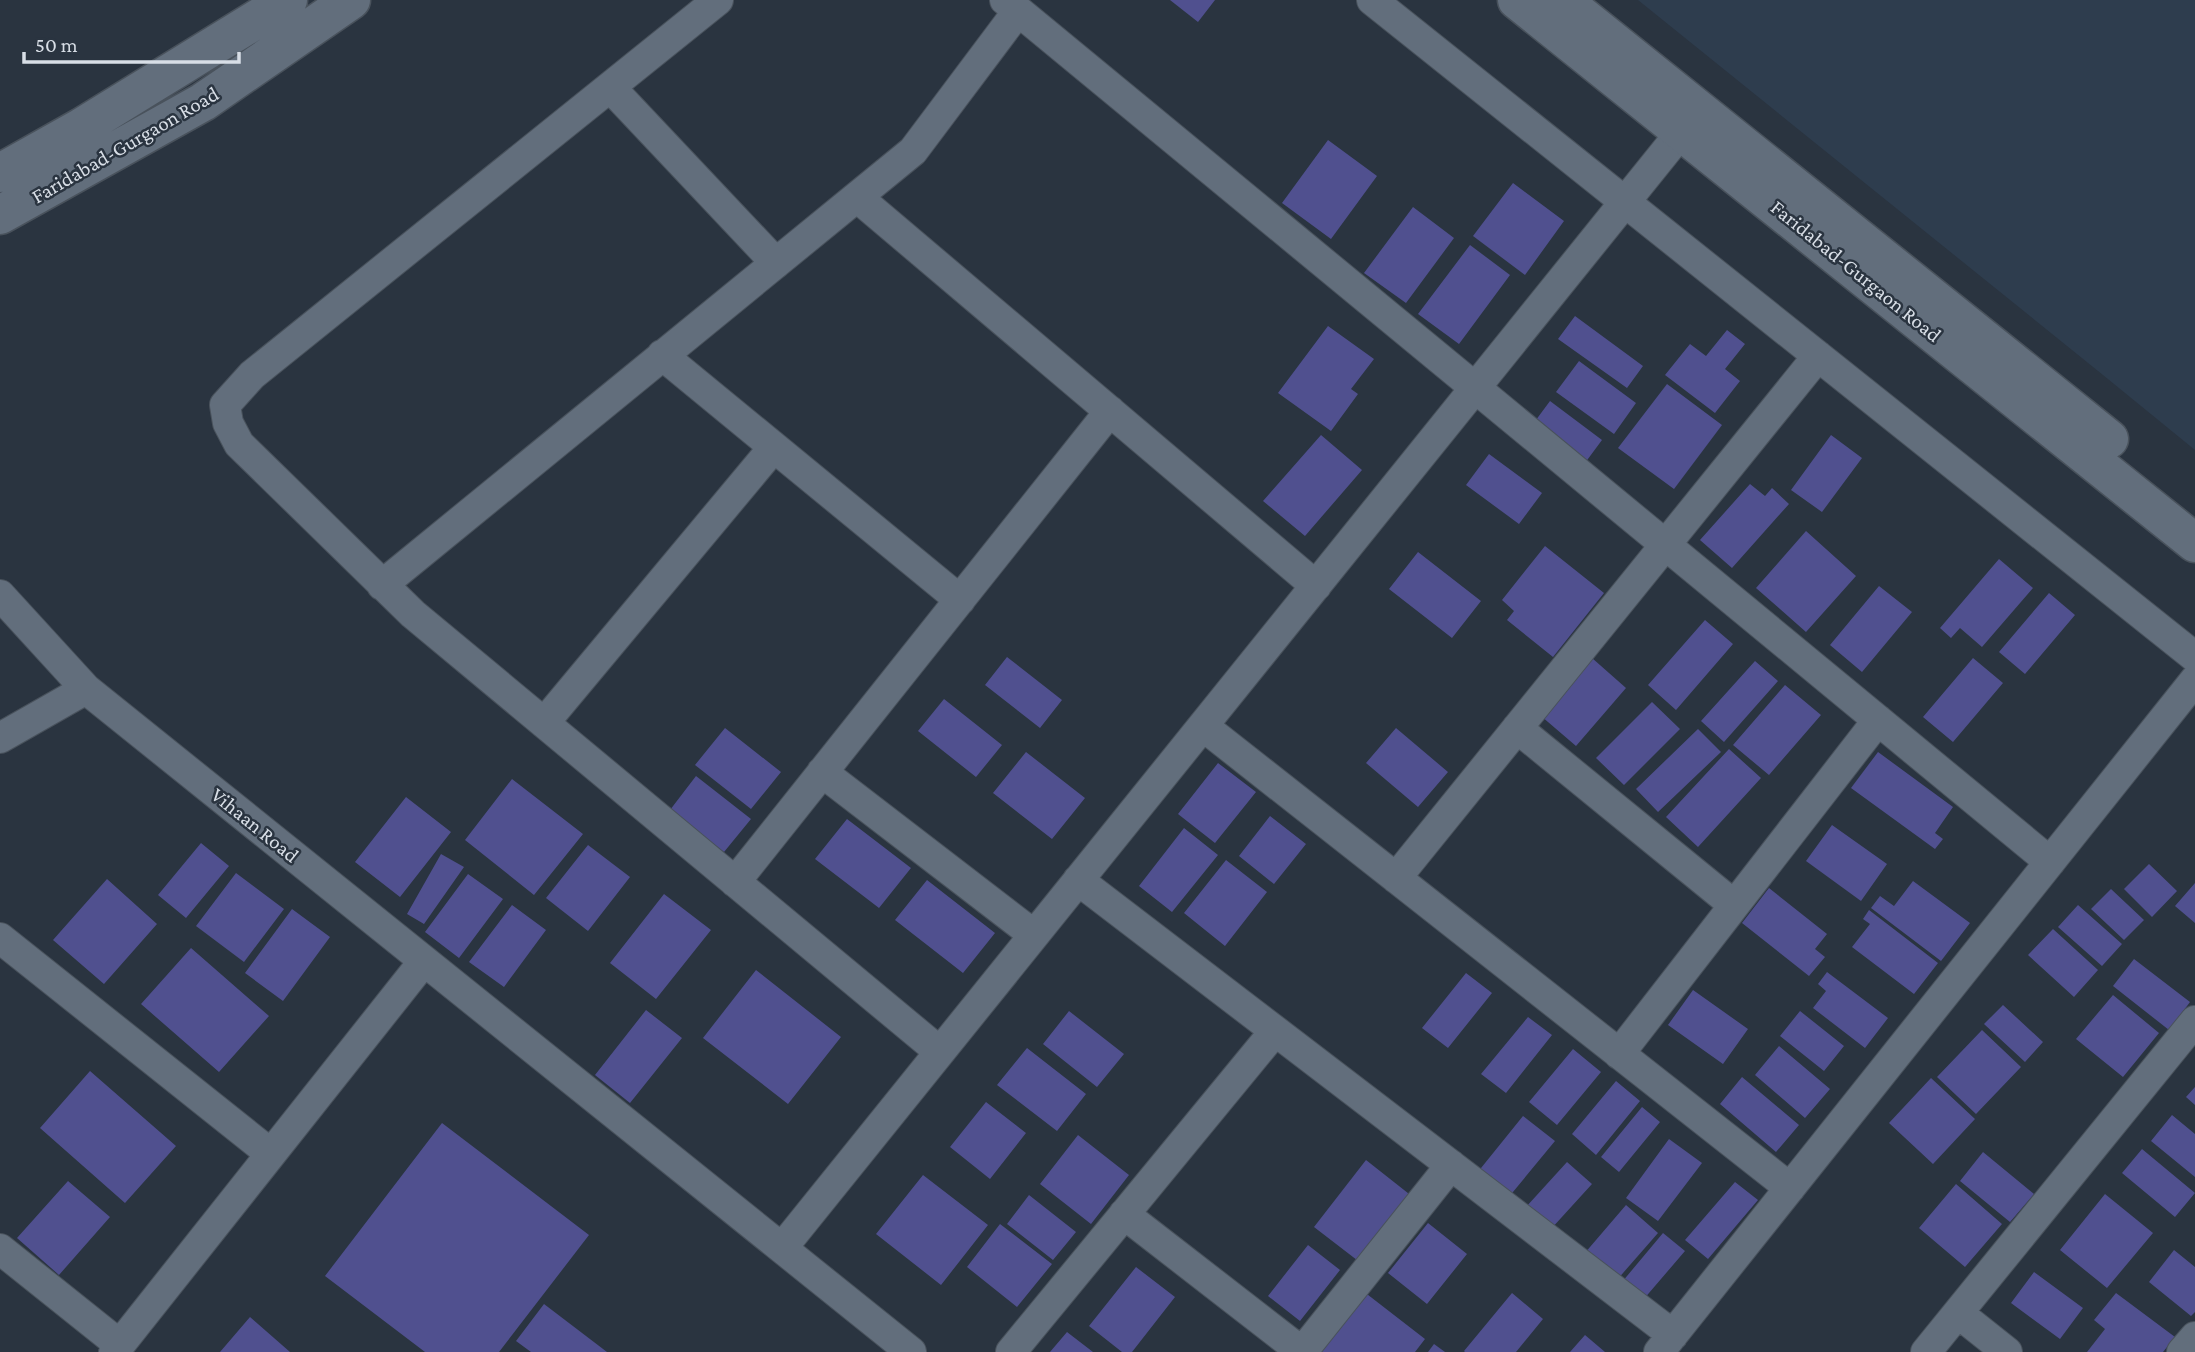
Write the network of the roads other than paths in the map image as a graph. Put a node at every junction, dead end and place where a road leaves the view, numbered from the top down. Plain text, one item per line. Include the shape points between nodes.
1 (288, 0) edge
2 (351, 0) edge
3 (718, 0) edge
4 (1372, 0) edge
5 (1517, 0) edge
6 (1562, 0) edge
7 (1012, 5) edge
8 (610, 87) junction
9 (1691, 121) junction
10 (0, 173) edge
11 (857, 197) junction
12 (1626, 201) junction
13 (0, 215) edge
14 (776, 263) junction
15 (662, 355) junction
16 (1818, 356) junction
17 (1476, 387) junction
18 (1110, 411) junction
19 (775, 447) junction
20 (2195, 508) edge
21 (2195, 543) edge
22 (1666, 544) junction
23 (382, 584) junction
24 (1316, 586) junction
25 (0, 595) edge
26 (960, 600) junction
27 (2195, 657) edge
28 (2195, 680) edge
29 (86, 689) junction
30 (1878, 720) junction
31 (544, 723) junction
32 (1203, 726) junction
33 (1517, 728) junction
34 (0, 738) edge
35 (822, 772) junction
36 (2050, 862) junction
37 (1396, 878) junction
38 (1078, 880) junction
39 (735, 882) junction
40 (1734, 905) junction
41 (1034, 935) junction
42 (0, 939) edge
43 (424, 961) junction
44 (2195, 1021) edge
45 (1275, 1031) junction
46 (940, 1052) junction
47 (1619, 1054) junction
48 (271, 1154) junction
49 (1451, 1165) junction
50 (1790, 1188) junction
51 (1124, 1214) junction
52 (782, 1248) junction
53 (0, 1249) edge
54 (1958, 1313) junction
55 (2195, 1337) edge
56 (1666, 1344) edge
57 (117, 1349) edge
58 (911, 1352) edge
59 (1011, 1352) edge
60 (1302, 1352) edge
61 (1926, 1352) edge
62 (2007, 1352) edge
63 (2182, 1352) edge

1 - 10 main road, Faridabad-Gurgaon Road
2 - 13 main road, Faridabad-Gurgaon Road via 203,102
3 - 8 street
4 - 12 street
5 - 9 main road, Faridabad-Gurgaon Road
6 - 9 main road, Faridabad-Gurgaon Road
7 - 11 street via 913,151
7 - 17 street
8 - 14 street
8 - 23 street via 252,374 225,405 239,444
9 - 12 street
9 - 20 main road, Faridabad-Gurgaon Road
9 - 21 main road, Faridabad-Gurgaon Road
11 - 14 street
11 - 18 street
12 - 16 street
12 - 17 street
14 - 15 street
15 - 19 street
15 - 23 street
16 - 22 street
16 - 27 street
17 - 22 street
17 - 24 street
18 - 24 street
18 - 26 street
19 - 26 street
19 - 31 street
22 - 30 street
22 - 33 street
23 - 31 street
24 - 32 street
25 - 29 street, Vihaan Road
26 - 35 street
28 - 36 street
29 - 34 street
29 - 43 street, Vihaan Road
30 - 36 street
30 - 40 street
31 - 39 street
32 - 37 street
32 - 38 street
33 - 37 street
33 - 40 street
35 - 39 street
35 - 41 street
36 - 50 street
37 - 47 street
38 - 41 street
38 - 45 street
39 - 46 street
40 - 47 street
41 - 46 street
42 - 48 street
43 - 48 street
43 - 52 street, Vihaan Road
44 - 54 street
45 - 49 street
45 - 51 street
46 - 52 street
47 - 50 street
48 - 57 street
49 - 56 street
49 - 60 street
50 - 56 street
51 - 59 street
51 - 60 street
52 - 58 street, Vihaan Road
53 - 57 street
54 - 61 street
54 - 62 street
55 - 63 street

